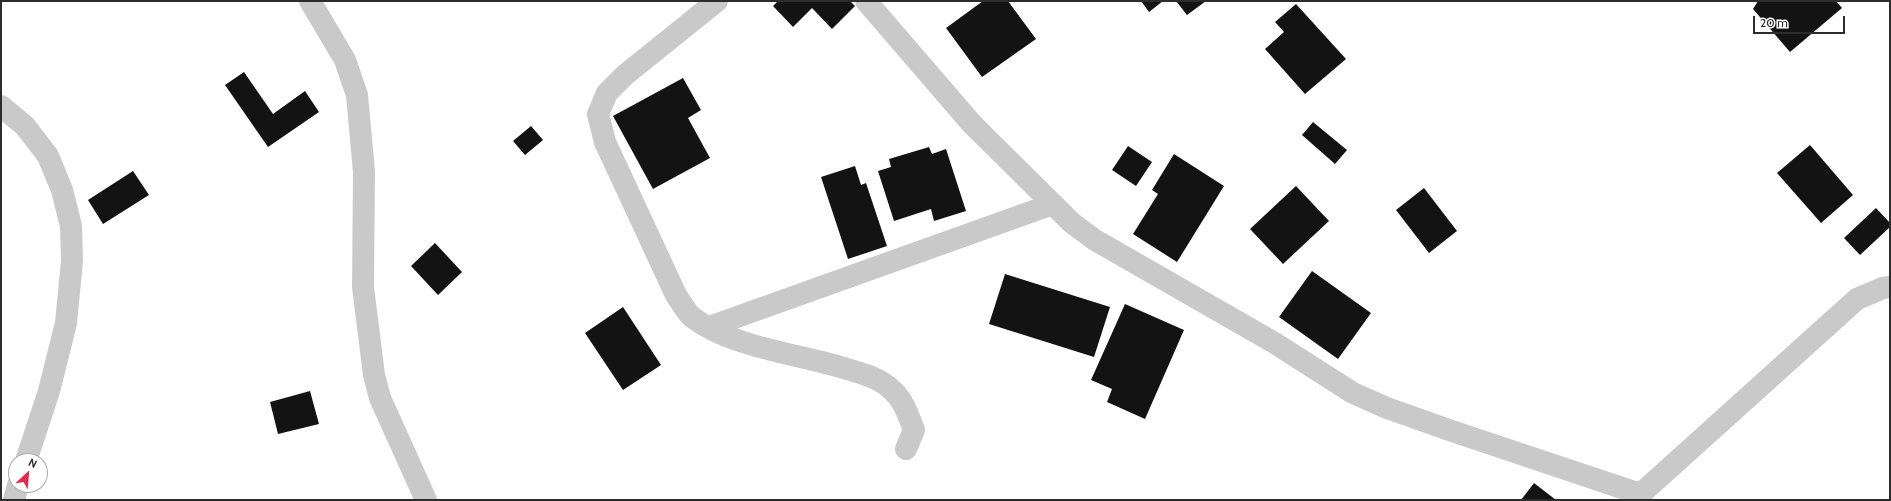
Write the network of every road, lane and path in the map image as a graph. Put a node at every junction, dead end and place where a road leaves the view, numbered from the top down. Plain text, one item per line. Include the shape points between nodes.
1 (310, 1) edge
2 (717, 1) edge
3 (866, 1) edge
4 (1, 106) edge
5 (1053, 204) junction
6 (1890, 287) edge
7 (709, 327) junction
8 (906, 449) dead end
9 (29, 453) edge
10 (1637, 497) edge
11 (426, 500) edge

1 - 11 street via 345,60 357,95 364,172 363,288 374,375 380,398
2 - 7 street via 607,92 598,114 605,142 676,295 691,316
3 - 5 street via 972,124
4 - 9 street via 25,126 48,156 62,190 71,226 72,261 66,324 49,391
5 - 7 street
5 - 10 street via 1072,223 1095,240 1273,342 1353,393 1387,408
6 - 10 street via 1857,299
7 - 8 street via 755,346 824,362 878,379 894,391 908,413 914,430

